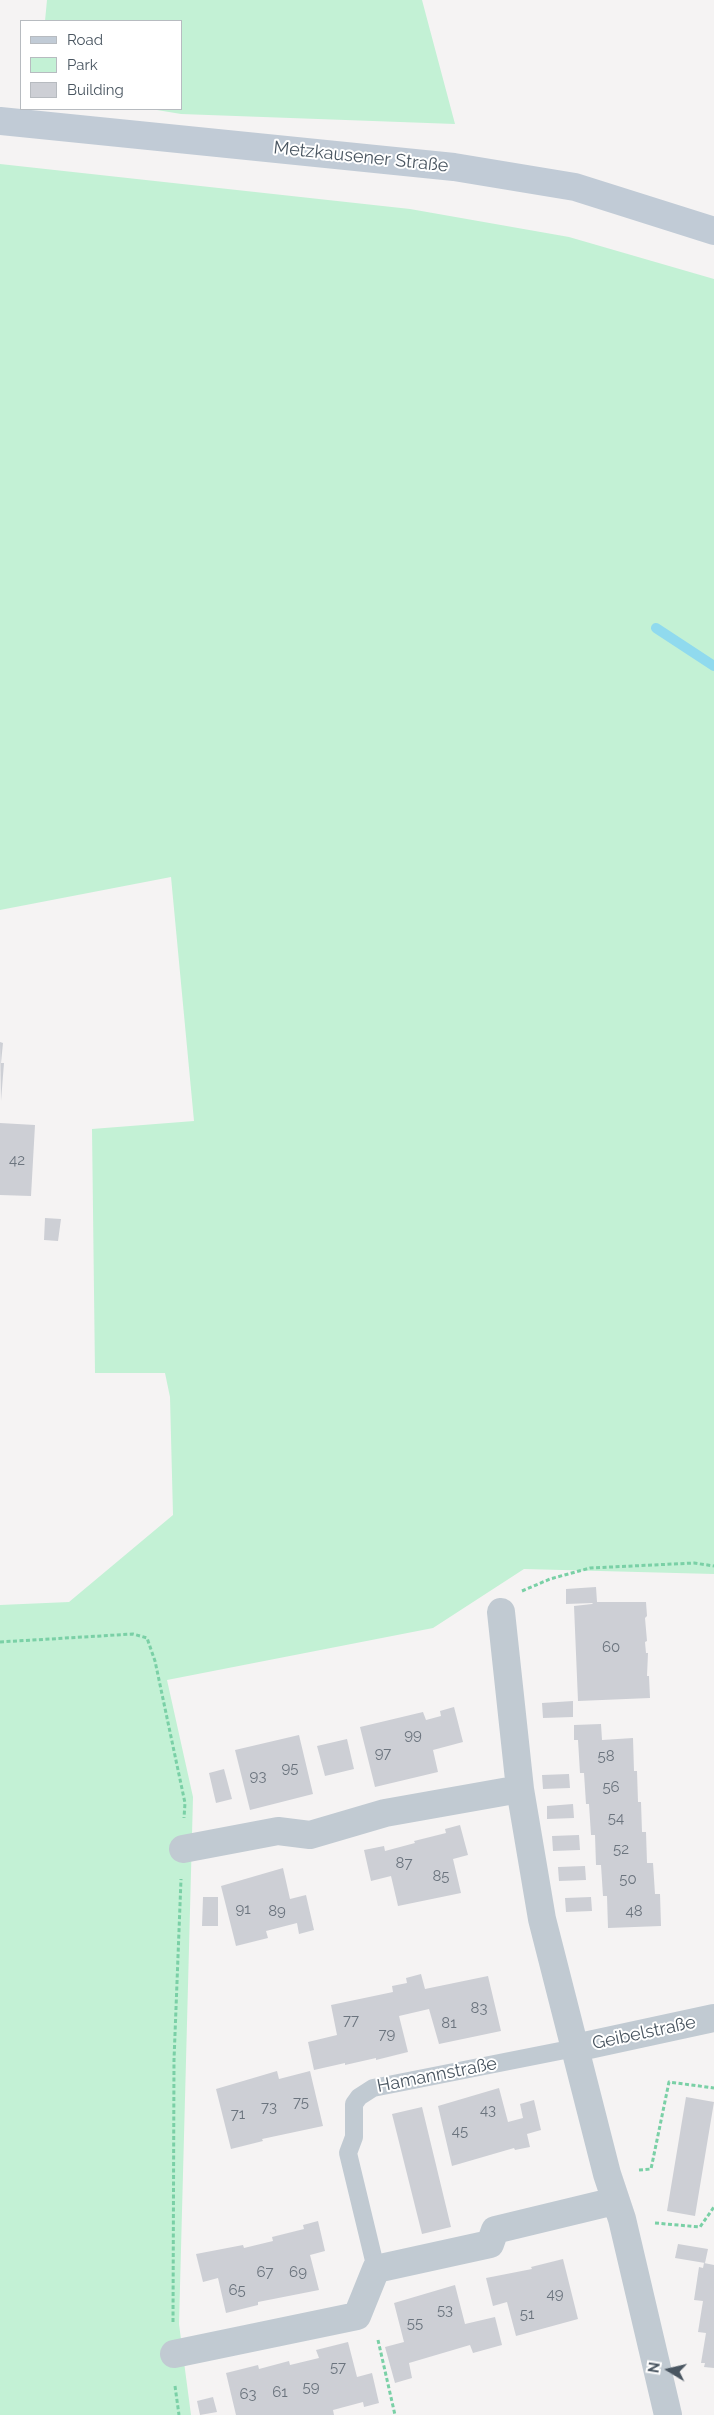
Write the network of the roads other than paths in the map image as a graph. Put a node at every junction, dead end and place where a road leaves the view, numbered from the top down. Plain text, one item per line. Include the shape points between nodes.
1 (0, 121) edge
2 (714, 231) edge
3 (501, 1612) road end
4 (520, 1789) junction
5 (183, 1849) road end
6 (714, 2018) edge
7 (575, 2048) junction
8 (618, 2210) junction
9 (376, 2269) junction
10 (174, 2354) road end
11 (668, 2415) edge

1 - 2 main road, Metzkausener Straße via 454,167 575,187
3 - 4 street
4 - 5 street via 385,1813 310,1835 278,1831
4 - 7 street via 542,1919
6 - 7 street, Geibelstraße
7 - 8 street
7 - 9 lane, Hamannstraße via 372,2088 359,2097 354,2104 354,2137 348,2153
8 - 9 street via 495,2230 490,2244
8 - 11 street
9 - 10 street via 357,2316

